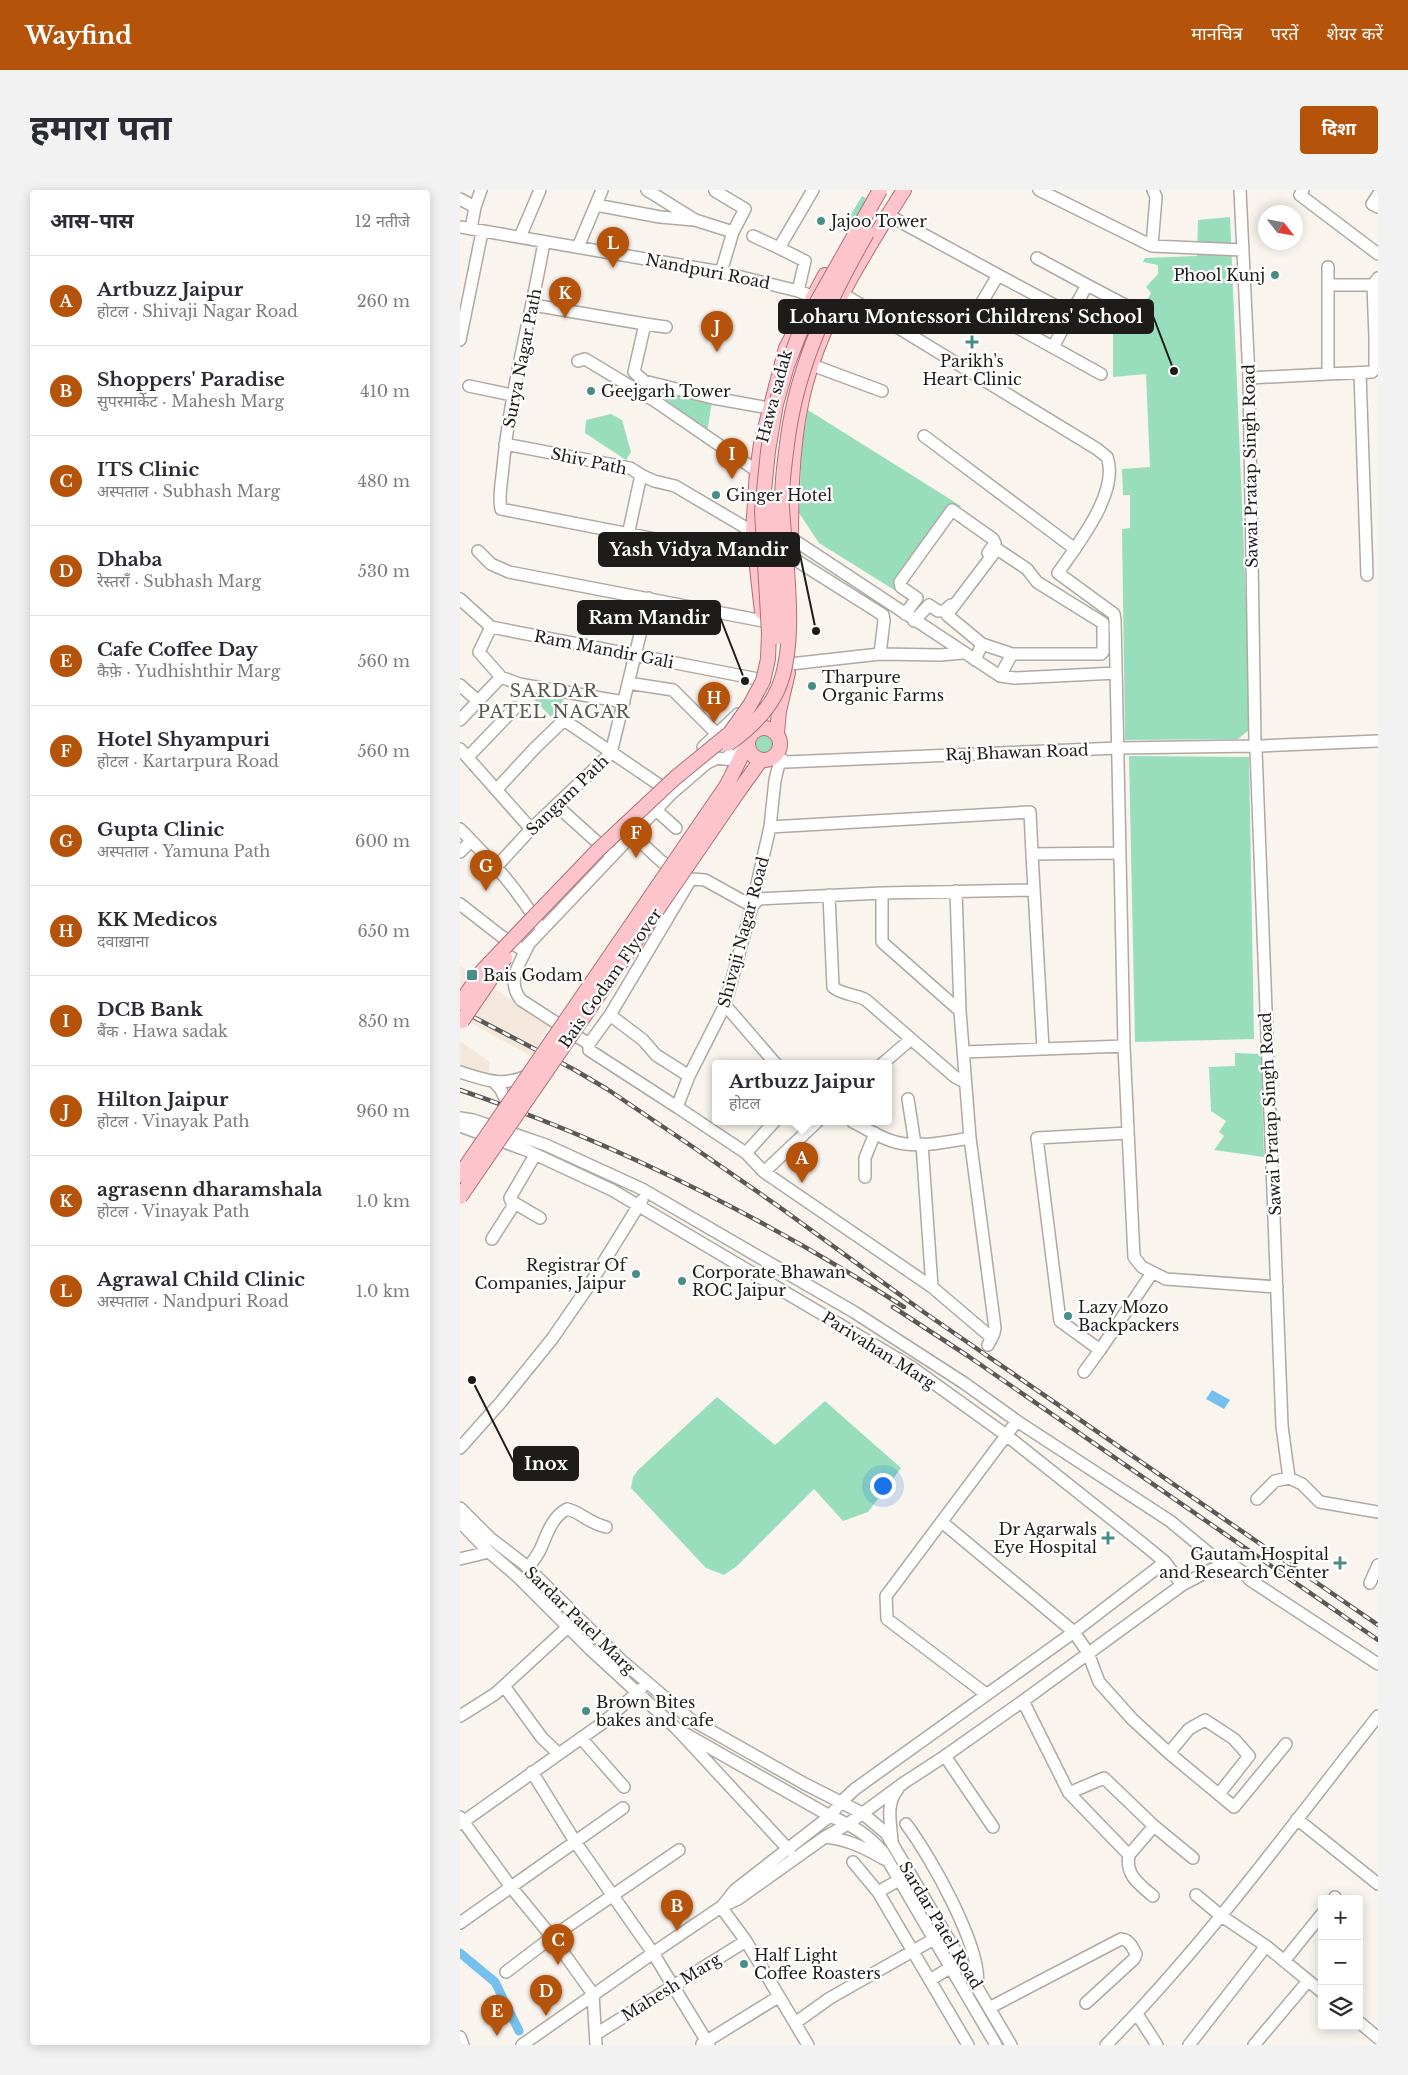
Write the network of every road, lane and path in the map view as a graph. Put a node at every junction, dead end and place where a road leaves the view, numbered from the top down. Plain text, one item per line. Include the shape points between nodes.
1 (482, 190) edge
2 (540, 190) edge
3 (602, 190) edge
4 (647, 190) edge
5 (813, 190) edge
6 (874, 190) edge
7 (880, 190) edge
8 (893, 190) edge
9 (904, 190) edge
10 (1039, 190) edge
11 (1153, 190) edge
12 (1240, 190) edge
13 (1303, 190) edge
14 (715, 191) dead end
15 (1378, 195) edge
16 (460, 199) edge
17 (596, 205) junction
18 (475, 207) junction
19 (1378, 207) edge
20 (888, 215) junction
21 (695, 220) junction
22 (471, 229) edge
23 (733, 232) junction
24 (753, 236) dead end
25 (520, 238) junction
26 (544, 242) junction
27 (578, 246) junction
28 (1152, 246) junction
29 (779, 248) junction
30 (1242, 250) junction
31 (1378, 254) edge
32 (1037, 258) dead end
33 (1328, 266) dead end
34 (721, 272) junction
35 (998, 275) junction
36 (1375, 282) edge
37 (1088, 285) junction
38 (1328, 285) junction
39 (798, 290) junction
40 (843, 294) junction
41 (824, 302) junction
42 (533, 305) junction
43 (1127, 306) dead end
44 (1071, 314) junction
45 (645, 324) junction
46 (666, 327) dead end
47 (1377, 338) edge
48 (460, 340) edge
49 (1053, 347) junction
50 (578, 361) dead end
51 (812, 365) junction
52 (1360, 373) junction
53 (1100, 374) dead end
54 (1328, 374) junction
55 (1249, 378) junction
56 (469, 386) dead end
57 (882, 391) dead end
58 (512, 395) junction
59 (769, 408) junction
60 (924, 436) dead end
61 (505, 444) junction
62 (757, 471) junction
63 (642, 474) junction
64 (753, 532) junction
65 (628, 535) junction
66 (791, 538) junction
67 (1075, 549) junction
68 (755, 550) junction
69 (478, 551) dead end
70 (791, 557) junction
71 (1368, 575) dead end
72 (791, 589) junction
73 (759, 590) junction
74 (648, 598) junction
75 (460, 599) edge
76 (910, 617) junction
77 (763, 621) junction
78 (491, 627) junction
79 (982, 644) junction
80 (963, 653) junction
81 (880, 654) junction
82 (1012, 654) junction
83 (635, 655) junction
84 (975, 660) junction
85 (790, 664) junction
86 (1116, 673) junction
87 (1000, 676) junction
88 (501, 678) junction
89 (758, 679) junction
90 (628, 683) junction
91 (460, 685) edge
92 (478, 702) junction
93 (624, 702) junction
94 (515, 708) dead end
95 (744, 709) junction
96 (460, 720) edge
97 (776, 733) junction
98 (723, 734) junction
99 (748, 739) junction
100 (1378, 740) edge
101 (1256, 746) junction
102 (1118, 748) junction
103 (464, 753) edge
104 (611, 753) junction
105 (778, 757) junction
106 (727, 760) junction
107 (761, 760) junction
108 (660, 786) junction
109 (732, 788) junction
110 (497, 790) junction
111 (672, 793) junction
112 (556, 805) junction
113 (656, 810) junction
114 (770, 827) junction
115 (676, 828) dead end
116 (460, 829) edge
117 (531, 829) junction
118 (632, 834) junction
119 (472, 841) junction
120 (600, 845) junction
121 (460, 852) edge
122 (1120, 853) junction
123 (1032, 854) junction
124 (612, 855) junction
125 (497, 866) junction
126 (691, 879) junction
127 (1034, 890) junction
128 (956, 891) junction
129 (882, 893) junction
130 (829, 895) junction
131 (460, 904) edge
132 (752, 906) junction
133 (533, 915) junction
134 (542, 930) junction
135 (508, 941) junction
136 (525, 948) junction
137 (460, 1003) edge
138 (725, 1005) junction
139 (960, 1010) junction
140 (610, 1015) junction
141 (460, 1027) edge
142 (910, 1040) junction
143 (589, 1044) junction
144 (1124, 1046) junction
145 (1043, 1049) junction
146 (964, 1052) junction
147 (773, 1060) edge
148 (887, 1060) edge
149 (460, 1072) edge
150 (527, 1076) junction
151 (689, 1076) junction
152 (965, 1082) junction
153 (494, 1083) junction
154 (908, 1099) dead end
155 (508, 1104) junction
156 (677, 1107) junction
157 (460, 1118) edge
158 (771, 1125) edge
159 (814, 1125) edge
160 (859, 1125) edge
161 (460, 1126) edge
162 (875, 1133) junction
163 (1128, 1133) junction
164 (970, 1138) junction
165 (918, 1144) junction
166 (746, 1153) junction
167 (536, 1155) junction
168 (764, 1172) junction
169 (460, 1175) edge
170 (865, 1177) dead end
171 (647, 1192) junction
172 (460, 1197) edge
173 (515, 1203) junction
174 (638, 1205) junction
175 (540, 1218) dead end
176 (492, 1239) dead end
177 (1152, 1274) junction
178 (1277, 1287) junction
179 (932, 1288) junction
180 (1100, 1350) junction
181 (1084, 1372) dead end
182 (1018, 1420) junction
183 (1006, 1436) junction
184 (460, 1448) edge
185 (1289, 1478) junction
186 (1257, 1499) dead end
187 (460, 1508) edge
188 (1378, 1512) edge
189 (460, 1522) edge
190 (942, 1522) junction
191 (606, 1527) dead end
192 (489, 1552) junction
193 (460, 1560) edge
194 (1165, 1562) junction
195 (1222, 1564) junction
196 (1378, 1565) edge
197 (528, 1568) junction
198 (1370, 1584) dead end
199 (1182, 1585) junction
200 (569, 1626) junction
201 (1074, 1632) junction
202 (1088, 1653) junction
203 (1378, 1664) edge
204 (646, 1683) junction
205 (504, 1686) junction
206 (636, 1693) junction
207 (986, 1694) junction
208 (1023, 1701) junction
209 (460, 1716) edge
210 (1378, 1716) edge
211 (677, 1729) junction
212 (581, 1738) junction
213 (1286, 1744) dead end
214 (1169, 1753) junction
215 (559, 1754) junction
216 (945, 1756) junction
217 (532, 1772) junction
218 (904, 1782) junction
219 (624, 1787) dead end
220 (1069, 1794) junction
221 (1219, 1794) junction
222 (841, 1802) junction
223 (623, 1808) dead end
224 (862, 1813) junction
225 (830, 1816) junction
226 (1297, 1819) junction
227 (461, 1820) edge
228 (848, 1824) junction
229 (906, 1824) dead end
230 (1154, 1826) junction
231 (993, 1827) dead end
232 (825, 1836) junction
233 (576, 1843) junction
234 (892, 1843) junction
235 (679, 1850) dead end
236 (788, 1850) junction
237 (1129, 1856) junction
238 (1193, 1858) dead end
239 (888, 1861) junction
240 (853, 1862) dead end
241 (899, 1880) junction
242 (1378, 1884) edge
243 (511, 1887) junction
244 (878, 1892) junction
245 (1196, 1895) dead end
246 (612, 1896) junction
247 (1153, 1896) dead end
248 (721, 1906) junction
249 (1220, 1915) junction
250 (1318, 1919) edge
251 (460, 1923) edge
252 (552, 1937) junction
253 (934, 1939) junction
254 (746, 1941) junction
255 (1266, 1946) junction
256 (912, 1951) junction
257 (653, 1953) junction
258 (962, 1961) junction
259 (1284, 1961) junction
260 (951, 1967) junction
261 (506, 1972) dead end
262 (930, 1980) junction
263 (1308, 1981) junction
264 (974, 1982) junction
265 (961, 1985) junction
266 (673, 1986) junction
267 (1318, 1989) edge
268 (593, 1994) junction
269 (778, 1997) junction
270 (1086, 2003) dead end
271 (989, 2008) junction
272 (1137, 2014) junction
273 (795, 2023) junction
274 (1363, 2026) edge
275 (460, 2037) edge
276 (596, 2040) edge
277 (1378, 2040) edge
278 (705, 2044) edge
279 (463, 2045) edge
280 (522, 2045) edge
281 (808, 2045) edge
282 (968, 2045) edge
283 (996, 2045) edge
284 (1011, 2045) edge
285 (1106, 2045) edge
286 (1157, 2045) edge
287 (1189, 2045) edge
288 (1254, 2045) edge
289 (1376, 2045) edge

1 - 18 street
2 - 25 street
3 - 17 street
4 - 21 street
5 - 29 street
6 - 41 main road, Hawa sadak
7 - 98 main road, bridge via 800,332 776,404 762,511 768,659 763,681 750,705
8 - 141 main road, bridge via 832,297 794,404 782,506 789,612 786,666 775,695 736,739 677,782 533,928 490,978
9 - 20 main road, Hawa sadak
10 - 28 street
11 - 28 street via 1156,197
12 - 30 street, Sawai Pratap Singh Road
13 - 31 street via 1300,195
14 - 23 street via 745,209
15 - 19 street via 1372,204
16 - 18 street
17 - 21 street
17 - 27 street
18 - 22 street
20 - 35 street
20 - 40 main road, Hawa sadak
21 - 23 street
22 - 25 street, Nandpuri Road
22 - 48 street
23 - 34 street
24 - 29 street
25 - 26 street, Nandpuri Road
26 - 27 street, Nandpuri Road
26 - 42 street, Surya Nagar Path
27 - 34 street, Nandpuri Road
28 - 30 street
29 - 39 street via 805,261
30 - 55 street, Sawai Pratap Singh Road
32 - 37 street
33 - 38 street
34 - 39 street, Nandpuri Road
35 - 44 street
35 - 49 street via 981,306
36 - 38 street
36 - 47 street
37 - 43 street
37 - 44 street
38 - 54 street
39 - 41 street, Nandpuri Road
40 - 41 main road, Hawa sadak
40 - 67 street via 1108,457 1110,474 1098,514
41 - 51 main road, Hawa sadak
41 - 59 main road, Hawa sadak via 786,348
41 - 98 main road, bridge via 804,345 789,393 778,453 773,513 777,662 771,684 758,706
42 - 45 street
42 - 58 street, Surya Nagar Path
44 - 49 street
45 - 46 street
45 - 59 street via 634,372 644,381
47 - 52 street via 1375,369
49 - 53 street
50 - 62 street via 586,358
51 - 57 street
51 - 66 main road, Hawa sadak via 801,403 793,459
52 - 54 street
52 - 71 street
54 - 55 street
55 - 101 street, Sawai Pratap Singh Road
56 - 58 street
58 - 61 street, Surya Nagar Path
59 - 62 main road, Hawa sadak
60 - 67 street
61 - 63 street, Shiv Path via 630,468
61 - 65 street, Surya Nagar Path via 500,507 503,510
62 - 64 main road, Hawa sadak
63 - 64 street via 675,486
63 - 65 street, Shiv Path
64 - 68 main road, Hawa sadak
65 - 68 street via 743,556
66 - 70 main road, Hawa sadak
66 - 76 street
67 - 86 street via 1058,573 1114,614
68 - 73 main road, Hawa sadak
69 - 74 street via 491,564 509,572
70 - 72 main road, Hawa sadak
70 - 81 street via 883,616
72 - 73 main road
72 - 85 main road, Hawa sadak
73 - 77 main road, Hawa sadak
74 - 77 street
74 - 83 street, Sangam Path
75 - 78 street
76 - 76 street via 929,605 938,611 950,606 995,543 954,511 949,512 900,582 901,587 917,598
76 - 80 street
77 - 89 main road, Hawa sadak
78 - 83 street, Ram Mandir Gali
78 - 88 street via 479,652
79 - 82 street
79 - 82 street via 947,615 997,549 1027,569 1037,582 1103,623 1101,654
79 - 84 street
80 - 81 street
80 - 84 street
81 - 85 street
82 - 87 street
83 - 89 street, Ram Mandir Gali
83 - 90 street, Sangam Path
84 - 87 street
85 - 97 main road, Hawa sadak
86 - 87 street
86 - 102 street
88 - 92 street
88 - 93 street
89 - 95 main road, Hawa sadak
90 - 93 street, Sangam Path
90 - 98 street via 673,690
91 - 92 street
92 - 96 street
93 - 104 street, Sangam Path
94 - 103 street
95 - 98 street
95 - 99 main road
97 - 99 main road via 763,727 753,731
97 - 105 main road via 780,742
98 - 106 street
98 - 108 street
98 - 137 main road, bridge via 597,851 483,970
99 - 106 main road, Bais Godam Flyover
99 - 107 main road via 752,755
100 - 101 street, Raj Bhawan Road
101 - 102 street, Raj Bhawan Road
101 - 178 street, Sawai Pratap Singh Road
102 - 105 street, Raj Bhawan Road via 786,762
102 - 122 street
103 - 110 street
104 - 108 street
104 - 110 street via 564,720
104 - 112 street, Sangam Path
105 - 107 main road
105 - 114 street, Shivaji Nagar Road
106 - 109 main road, Bais Godam Flyover
106 - 111 street via 707,762
107 - 109 main road, Bais Godam Flyover
108 - 111 street
108 - 120 street
109 - 150 main road, Bais Godam Flyover, bridge
109 - 172 main road, Bais Godam Flyover, bridge
110 - 117 street
111 - 113 street
112 - 117 street, Sangam Path
112 - 120 street
113 - 115 street
113 - 118 street
114 - 123 street via 1030,812
114 - 132 street, Shivaji Nagar Road
116 - 119 street
117 - 125 street, Sangam Path
118 - 124 street
118 - 126 street via 662,862
119 - 121 street
119 - 125 street
120 - 124 street
120 - 133 street
122 - 123 street
122 - 144 street
123 - 127 street
124 - 134 street
125 - 133 street
126 - 132 street via 704,880
126 - 140 street
127 - 128 street
127 - 145 street
128 - 129 street
128 - 139 street
129 - 130 street
129 - 139 street via 882,942
130 - 132 street via 759,899
130 - 142 street via 833,987 866,1000
131 - 135 street
132 - 138 street, Shivaji Nagar Road
133 - 134 street
133 - 135 street
134 - 136 street
135 - 136 street
136 - 143 street via 513,985 516,994
138 - 147 street
138 - 151 street, Shivaji Nagar Road
139 - 146 street
140 - 143 street
140 - 151 street via 644,1040 656,1054
142 - 148 street
142 - 152 street via 955,1078
143 - 156 street via 589,1050
144 - 145 street
144 - 163 street
145 - 146 street
146 - 152 street
149 - 153 street
150 - 153 street
150 - 155 main road, Bais Godam Flyover, bridge
151 - 156 street, Shivaji Nagar Road
152 - 164 street
153 - 155 street
154 - 165 street
155 - 169 main road, Bais Godam Flyover, bridge
156 - 166 street
157 - 171 street, Parivahan Marg via 546,1145
158 - 166 street
159 - 168 street
160 - 162 street
161 - 167 street, Parivahan Marg
162 - 165 street via 891,1141
162 - 170 street via 865,1158
163 - 177 street via 1134,1257
163 - 180 street via 1037,1138 1060,1321
164 - 165 street
164 - 179 street via 995,1328 990,1341
165 - 179 street
166 - 168 street
167 - 173 street via 510,1198
167 - 174 street, Parivahan Marg
168 - 179 street
171 - 174 street
171 - 182 street, Parivahan Marg via 854,1312
173 - 175 street
173 - 176 street
174 - 183 street, Parivahan Marg via 910,1366
174 - 184 street via 552,1340
177 - 178 street via 1166,1280
177 - 180 street
178 - 185 street, Sawai Pratap Singh Road via 1282,1426
180 - 181 street
182 - 183 street
182 - 195 street, Parivahan Marg via 1170,1521
183 - 190 street
183 - 194 street, Parivahan Marg
185 - 186 street via 1275,1481
185 - 188 street via 1302,1484 1320,1502
187 - 197 street, Sardar Patel Marg via 490,1538
189 - 192 street
190 - 201 street
190 - 207 street via 886,1596 887,1619
191 - 197 street via 566,1509 551,1524
192 - 193 street
192 - 200 street
194 - 199 street, Parivahan Marg
194 - 201 street
195 - 199 street
195 - 203 street, Parivahan Marg via 1230,1564
196 - 198 street
197 - 204 street, Sardar Patel Marg
199 - 202 street
200 - 205 street
200 - 206 street
201 - 202 street
201 - 207 street
202 - 208 street
202 - 214 street via 1099,1682
204 - 206 street
204 - 222 street, Sardar Patel Marg via 690,1719
205 - 209 street
205 - 215 street via 542,1738
206 - 211 street
206 - 212 street
207 - 222 street
208 - 216 street
208 - 220 street
210 - 226 street
211 - 225 street, Sardar Patel Road
211 - 236 street
212 - 215 street
212 - 219 street
213 - 221 street via 1234,1807
214 - 221 street
214 - 221 street via 1189,1728 1205,1720 1234,1739 1249,1756
215 - 217 street
216 - 218 street
216 - 231 street
217 - 227 street
217 - 233 street
218 - 224 street
218 - 234 street via 891,1797
220 - 230 street via 1104,1778
220 - 237 street
222 - 224 street, Sardar Patel Marg
222 - 225 street
223 - 233 street
224 - 228 street
224 - 234 street, Sardar Patel Road via 886,1833
225 - 228 street, Sardar Patel Road
225 - 236 street
226 - 242 street
226 - 249 street
227 - 243 street
228 - 232 street
228 - 239 street, Sardar Patel Road via 868,1836
229 - 264 street via 966,1929 979,1977
230 - 237 street
230 - 238 street
232 - 239 street via 863,1847
232 - 248 street via 738,1899
233 - 243 street
233 - 246 street
234 - 258 street, Sardar Patel Road
235 - 246 street
236 - 248 street via 735,1890
237 - 247 street via 1127,1866 1132,1877
239 - 241 street, Sardar Patel Road
240 - 244 street
241 - 244 street
241 - 253 street, Sardar Patel Road
243 - 251 street
243 - 252 street
244 - 256 street
245 - 249 street
246 - 252 street
246 - 257 street
248 - 254 street
248 - 257 street
249 - 255 street
249 - 272 street
250 - 259 street
252 - 261 street
252 - 268 street
253 - 256 street
253 - 260 street, Sardar Patel Road
254 - 266 street, Mahesh Marg
254 - 269 street
255 - 259 street
255 - 287 street
256 - 262 street
256 - 273 street via 830,1998
257 - 266 street
257 - 268 street
258 - 260 street
258 - 264 street, Sardar Patel Road
259 - 263 street
260 - 262 street
260 - 265 street, Sardar Patel Road
262 - 282 street
263 - 267 street
263 - 288 street
264 - 265 street
264 - 271 street, Sardar Patel Road
265 - 283 street, Sardar Patel Road
266 - 276 street, Mahesh Marg
266 - 278 street
268 - 276 street
268 - 280 street
269 - 273 street
269 - 278 street
270 - 271 street via 1134,1959 1136,1954 1126,1939
271 - 284 street, Sardar Patel Road
272 - 285 street
272 - 286 street
273 - 281 street
274 - 277 street
275 - 279 street
277 - 289 street

